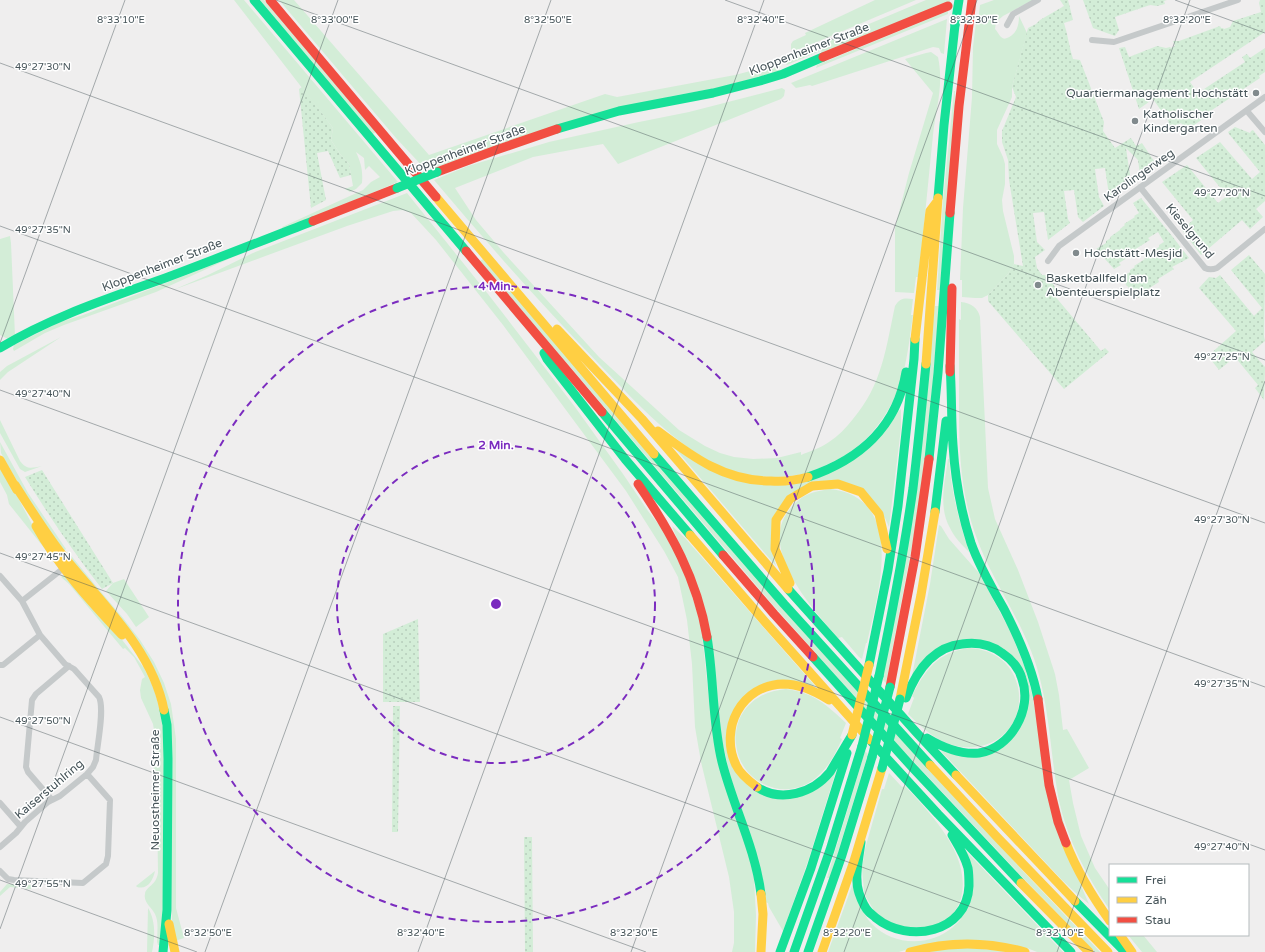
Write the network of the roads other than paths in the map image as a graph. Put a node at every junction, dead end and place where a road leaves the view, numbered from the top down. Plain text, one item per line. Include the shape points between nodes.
1 (254, 0) edge
2 (270, 0) edge
3 (959, 0) edge
4 (972, 0) edge
5 (1038, 0) edge
6 (1238, 0) edge
7 (948, 6) dead end
8 (1007, 25) dead end
9 (1092, 40) dead end
10 (1265, 97) edge
11 (1247, 110) junction
12 (1265, 132) edge
13 (1140, 188) junction
14 (938, 201) junction
15 (1265, 229) edge
16 (1048, 261) dead end
17 (522, 298) junction
18 (947, 306) junction
19 (529, 326) junction
20 (915, 332) junction
21 (0, 348) edge
22 (950, 366) junction
23 (642, 419) junction
24 (624, 459) junction
25 (0, 460) edge
26 (67, 566) junction
27 (888, 570) junction
28 (0, 576) edge
29 (22, 601) junction
30 (803, 606) junction
31 (40, 635) junction
32 (0, 665) edge
33 (69, 666) junction
34 (902, 701) junction
35 (842, 709) junction
36 (916, 732) junction
37 (852, 735) junction
38 (87, 774) junction
39 (52, 800) junction
40 (0, 804) edge
41 (938, 814) junction
42 (21, 827) junction
43 (861, 842) junction
44 (0, 847) edge
45 (0, 871) edge
46 (167, 910) junction
47 (1109, 920) edge
48 (1109, 935) edge
49 (1110, 936) edge
50 (1121, 936) edge
51 (163, 952) edge
52 (175, 952) edge
53 (761, 952) edge
54 (780, 952) edge
55 (794, 952) edge
56 (808, 952) edge
57 (822, 952) edge
58 (910, 952) edge
59 (1025, 952) edge
60 (1072, 952) edge
61 (1089, 952) edge
62 (1108, 952) edge
63 (1125, 952) edge
64 (1132, 952) edge

1 - 19 main road
2 - 17 main road
3 - 14 main road, bridge
4 - 18 main road via 957,134 949,233
5 - 8 street via 1013,14
6 - 9 street via 1114,42
7 - 21 main road, Kloppenheimer Straße, bridge via 761,82 595,117 529,138 52,320
10 - 11 street, Karolingerweg
11 - 12 street
11 - 13 street, Karolingerweg
13 - 15 street, Kieselgrund via 1209,270 1217,268
13 - 16 street, Karolingerweg via 1059,246
14 - 20 main road via 930,211
14 - 55 main road, bridge via 920,426 895,598 862,746 830,850
17 - 23 main road via 547,318
17 - 62 main road via 843,670 1002,843
18 - 22 main road
18 - 56 main road, bridge via 919,538 890,687 850,832
19 - 24 main road via 547,359
19 - 61 main road via 784,624 917,772
20 - 23 main road via 900,398 887,421 873,439 855,455 836,467 814,476 771,482 728,474 697,460
20 - 27 main road via 905,448
22 - 34 main road via 942,462 931,546
22 - 47 main road via 954,457 966,527 978,560 1013,627 1032,676 1041,716 1049,784 1062,837 1081,877
23 - 30 main road
24 - 35 main road
24 - 53 main road via 676,545 697,591 709,645 719,746 753,853 761,892
25 - 26 main road, Neuostheimer Straße via 41,537
26 - 29 street
26 - 46 main road, Neuostheimer Straße via 102,614 139,652 161,695 167,725 168,759
27 - 30 main road via 885,530 881,517 871,502 858,490 840,484 809,487 786,503 779,515 774,534 779,563
27 - 37 main road, bridge
28 - 29 street, Kaiserstuhlring
29 - 31 street, Kaiserstuhlring
30 - 36 main road
31 - 32 street
31 - 33 street, Kaiserstuhlring via 64,664
33 - 38 street, Kaiserstuhlring via 101,702 96,760
33 - 39 street via 32,700 26,767
34 - 36 main road via 924,664 937,652 959,643 983,644 998,650 1011,660 1021,676 1025,704 1020,720 1009,737 993,748 966,753 954,751
34 - 43 main road, bridge
35 - 37 main road via 821,694 802,686 781,684 764,688 749,697 736,714 731,726 732,758 742,775 758,788 777,794 795,794 812,788 826,777
35 - 41 main road
36 - 48 main road
37 - 54 main road via 811,868
38 - 39 street, Kaiserstuhlring
38 - 45 street via 110,800 106,864 83,883 14,880 8,879
39 - 42 street, Kaiserstuhlring
40 - 42 street
41 - 43 main road via 965,859 969,872 969,887 966,902 957,917 944,929 930,936 913,938 896,935 882,928 868,913 862,902 858,882
41 - 60 main road
42 - 44 street, Kaiserstuhlring
43 - 57 main road
46 - 51 main road, Neuostheimer Straße
46 - 52 main road, Neuostheimer Straße
49 - 63 main road
50 - 64 main road
58 - 59 main road via 964,943 1000,946

